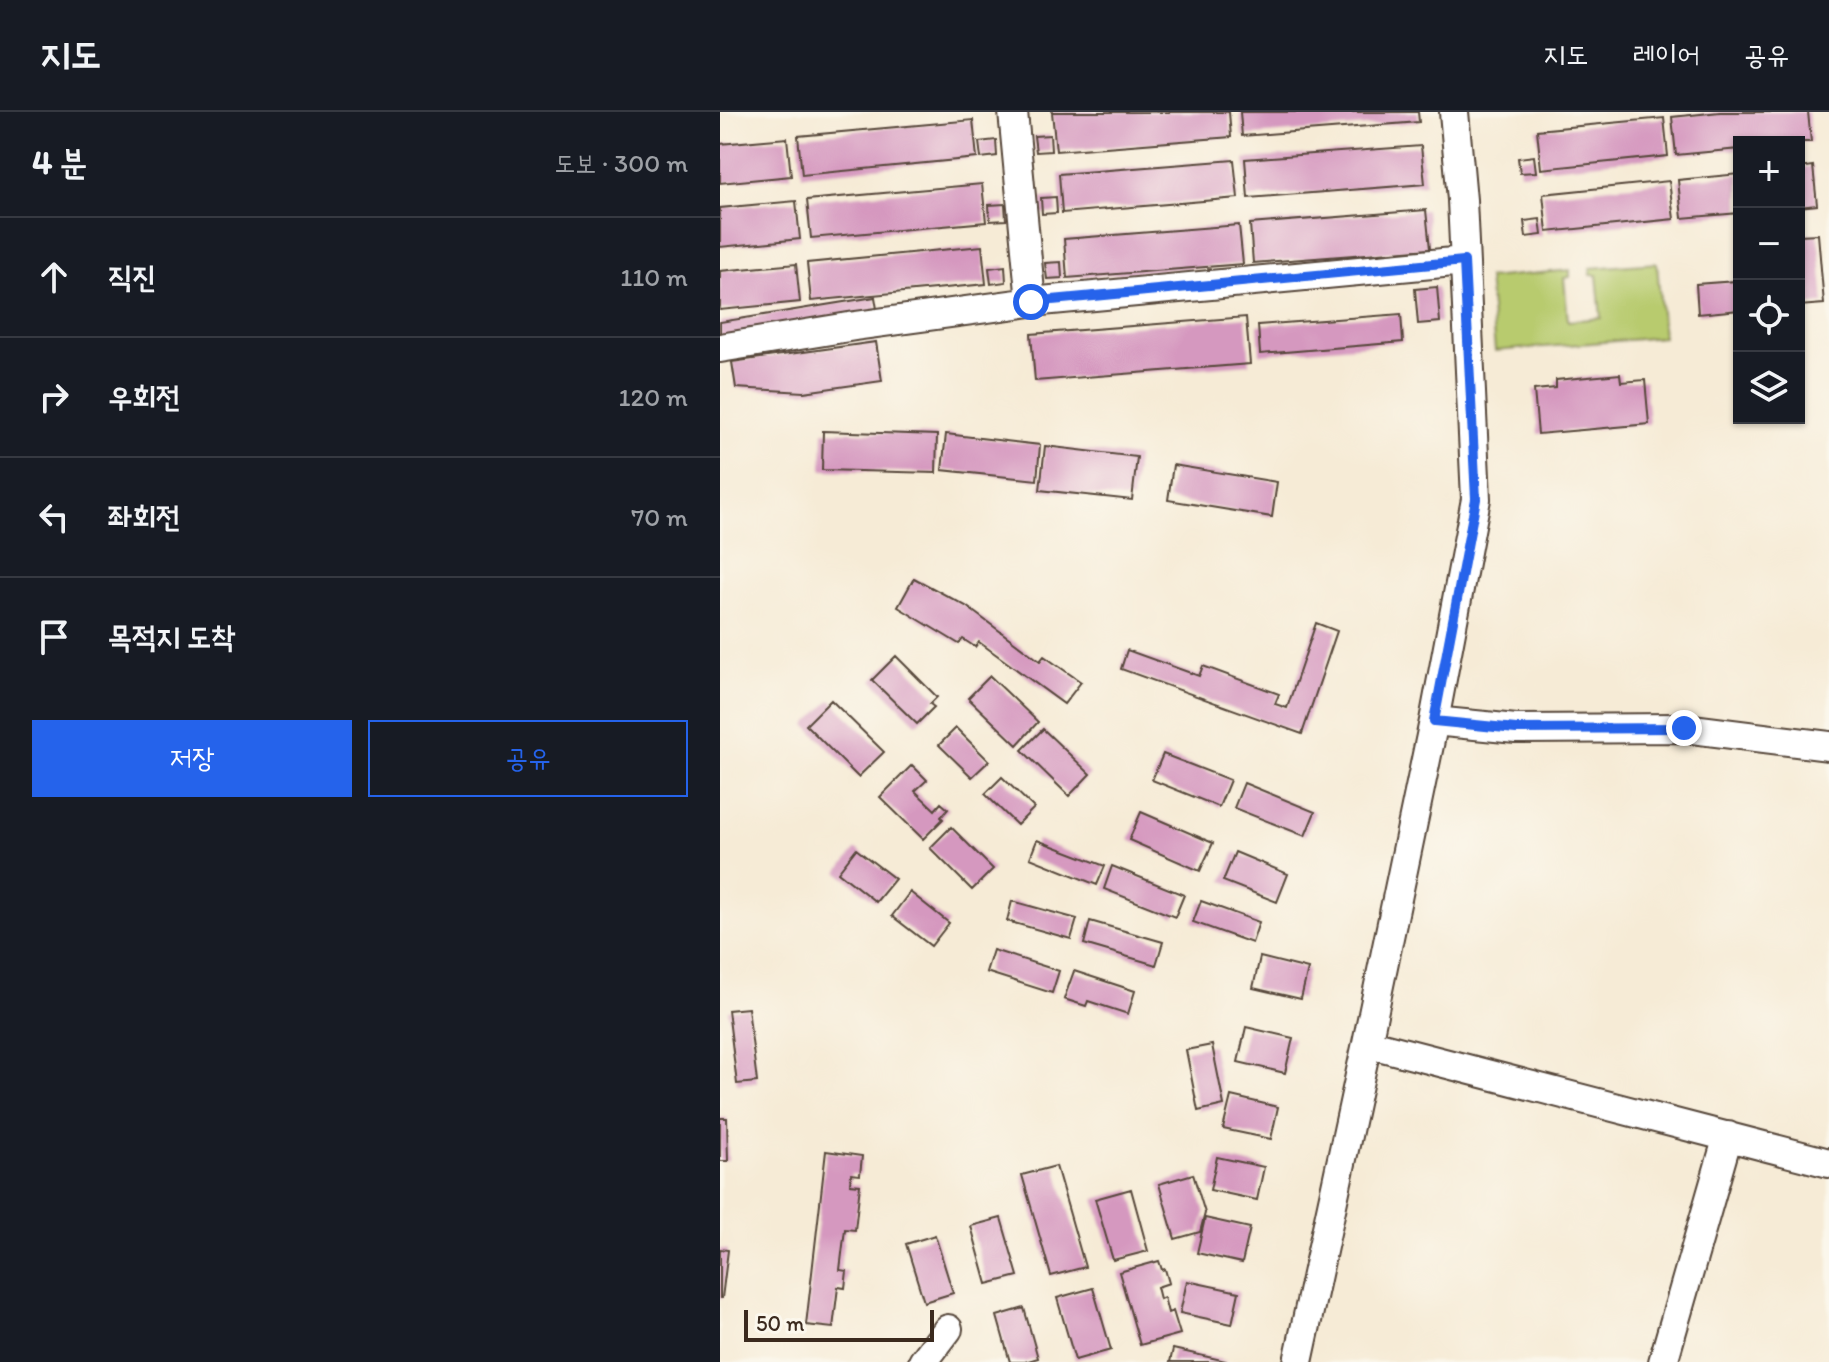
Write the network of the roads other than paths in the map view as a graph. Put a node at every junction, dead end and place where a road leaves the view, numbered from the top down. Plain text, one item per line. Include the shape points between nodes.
1 (1013, 112) edge
2 (1454, 112) edge
3 (1464, 261) junction
4 (1031, 302) junction
5 (720, 348) edge
6 (1434, 721) junction
7 (1829, 746) edge
8 (1367, 1043) junction
9 (1728, 1136) junction
10 (1829, 1163) edge
11 (948, 1329) dead end
12 (923, 1362) edge
13 (1298, 1362) edge
14 (1663, 1362) edge

1 - 4 street
2 - 3 street
3 - 4 street
3 - 6 street via 1476,499
4 - 5 street
6 - 7 street via 1516,729 1684,728
6 - 8 street
8 - 9 street
8 - 13 street
9 - 10 street
9 - 14 street
11 - 12 street

